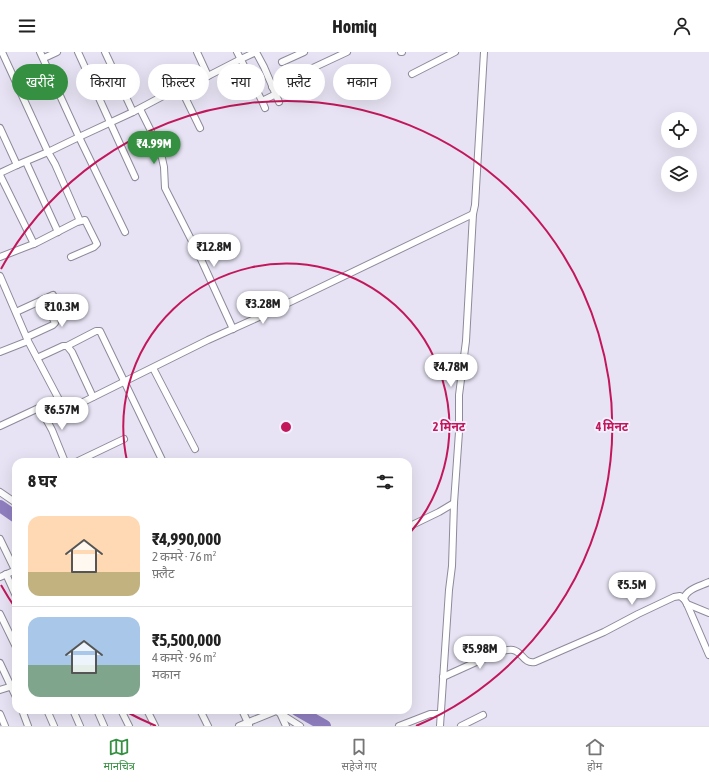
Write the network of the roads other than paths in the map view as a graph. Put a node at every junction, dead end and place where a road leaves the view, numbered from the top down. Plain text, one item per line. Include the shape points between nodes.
1 (2, 52) edge
2 (40, 52) edge
3 (57, 52) edge
4 (78, 52) edge
5 (105, 52) edge
6 (197, 52) edge
7 (237, 52) edge
8 (304, 52) edge
9 (347, 52) edge
10 (455, 52) edge
11 (484, 52) edge
12 (44, 58) junction
13 (241, 59) junction
14 (282, 62) dead end
15 (202, 64) edge
16 (412, 74) dead end
17 (209, 75) edge
18 (272, 86) joint
19 (273, 96) edge
20 (156, 100) edge
21 (186, 100) edge
22 (262, 101) junction
23 (265, 108) dead end
24 (140, 109) junction
25 (133, 112) junction
26 (110, 123) junction
27 (0, 128) edge
28 (200, 128) dead end
29 (79, 137) junction
30 (48, 152) junction
31 (26, 162) junction
32 (17, 165) junction
33 (0, 174) edge
34 (135, 177) dead end
35 (473, 214) junction
36 (80, 221) junction
37 (58, 232) junction
38 (125, 232) dead end
39 (34, 244) junction
40 (0, 248) edge
41 (2, 256) edge
42 (71, 257) dead end
43 (0, 276) edge
44 (53, 295) dead end
45 (44, 299) junction
46 (16, 312) junction
47 (233, 329) junction
48 (28, 339) junction
49 (66, 346) junction
50 (0, 352) edge
51 (37, 358) junction
52 (153, 368) junction
53 (124, 382) junction
54 (93, 397) junction
55 (58, 399) junction
56 (40, 408) junction
57 (65, 411) junction
58 (47, 420) junction
59 (0, 426) edge
60 (124, 440) dead end
61 (195, 449) dead end
62 (63, 458) edge
63 (85, 458) edge
64 (161, 458) edge
65 (0, 492) edge
66 (12, 500) edge
67 (454, 503) junction
68 (412, 525) edge
69 (0, 539) edge
70 (12, 564) edge
71 (12, 572) edge
72 (3, 576) edge
73 (709, 582) edge
74 (12, 590) edge
75 (685, 602) junction
76 (709, 613) edge
77 (0, 614) edge
78 (12, 639) edge
79 (709, 655) edge
80 (0, 663) edge
81 (443, 677) junction
82 (12, 683) edge
83 (12, 687) edge
84 (0, 690) edge
85 (0, 714) edge
86 (24, 714) edge
87 (49, 714) edge
88 (75, 714) edge
89 (99, 714) edge
90 (123, 714) edge
91 (149, 714) edge
92 (202, 714) edge
93 (244, 714) edge
94 (271, 714) edge
95 (279, 714) edge
96 (282, 714) edge
97 (441, 714) junction
98 (483, 715) dead end
99 (249, 724) edge
100 (5, 726) edge
101 (28, 726) edge
102 (54, 726) edge
103 (80, 726) edge
104 (104, 726) edge
105 (129, 726) edge
106 (155, 726) edge
107 (208, 726) edge
108 (239, 726) edge
109 (286, 726) edge
110 (300, 726) edge
111 (399, 726) edge
112 (440, 726) edge
113 (461, 726) edge

1 - 30 street
2 - 12 street
3 - 12 street
4 - 26 street
5 - 25 street
6 - 15 street
7 - 13 street
8 - 14 street
9 - 18 street
10 - 16 street
11 - 35 street
12 - 29 street
13 - 17 street
13 - 18 street via 256,52
13 - 22 street
19 - 22 street
20 - 24 street
21 - 28 street
22 - 23 street
24 - 25 street
24 - 47 street via 162,158 165,188
25 - 26 street
26 - 29 street
26 - 34 street
27 - 32 street
29 - 30 street
29 - 38 street
30 - 31 street
30 - 36 street
31 - 32 street
31 - 37 street
32 - 33 street
33 - 39 street
35 - 47 street
35 - 67 street via 466,341 459,395
36 - 37 street
36 - 42 street via 85,220 97,244
37 - 39 street
39 - 41 street
40 - 41 street
43 - 46 street
44 - 45 street
45 - 46 street
45 - 48 street via 55,323
46 - 48 street
47 - 52 street
48 - 50 street
48 - 51 street
49 - 51 street
49 - 53 street via 99,330
49 - 54 street via 72,352
51 - 55 street
52 - 53 street
52 - 61 street
53 - 54 street
53 - 64 street
54 - 57 street
55 - 56 street
55 - 57 street
56 - 58 street
56 - 59 street
57 - 58 street
58 - 62 street
60 - 63 street
65 - 66 street
67 - 68 street
67 - 81 street
69 - 70 street
71 - 72 street
72 - 74 street
73 - 75 street via 689,591 685,595
75 - 76 street
75 - 79 street
75 - 81 street via 680,596 674,597 604,632 535,662 526,661 513,650 505,651
77 - 78 street
80 - 82 street
81 - 97 street
83 - 84 street
85 - 100 street
86 - 101 street
87 - 102 street
88 - 103 street
89 - 104 street
90 - 105 street
91 - 106 street
92 - 107 street
93 - 99 street
94 - 99 street
95 - 109 street
96 - 110 street
97 - 111 street via 430,714
97 - 112 street
98 - 113 street
99 - 108 street

